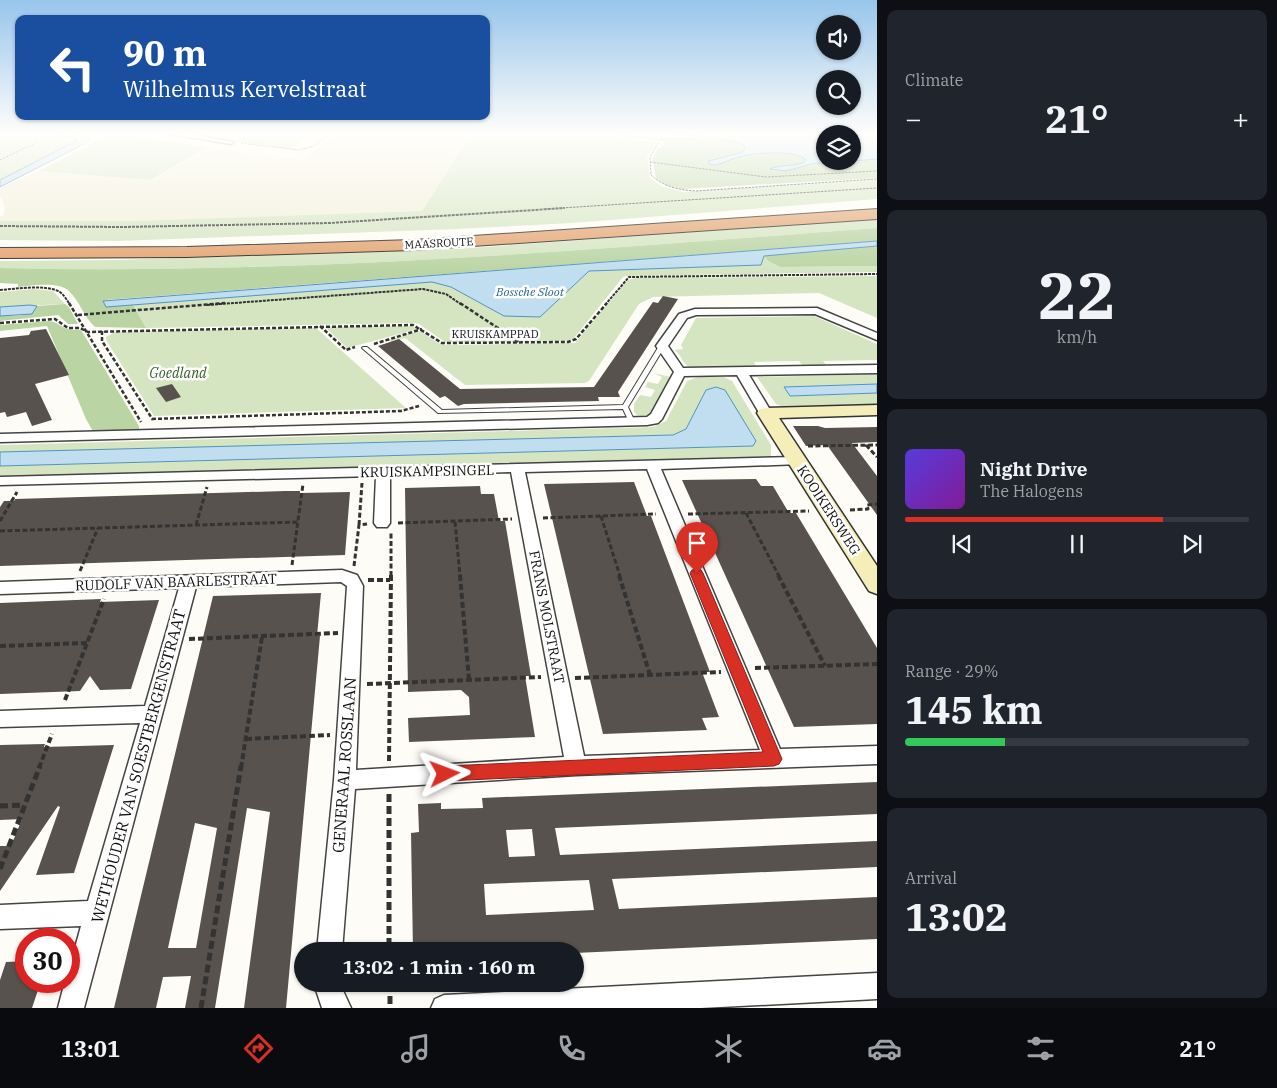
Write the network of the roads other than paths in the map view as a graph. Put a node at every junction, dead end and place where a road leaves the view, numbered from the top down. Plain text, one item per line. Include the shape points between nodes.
1 (877, 205) edge
2 (877, 214) edge
3 (0, 244) edge
4 (0, 253) edge
5 (877, 337) edge
6 (662, 346) junction
7 (366, 348) road end
8 (877, 369) edge
9 (680, 372) junction
10 (741, 372) junction
11 (625, 408) junction
12 (877, 410) edge
13 (766, 413) junction
14 (632, 422) junction
15 (0, 438) edge
16 (792, 454) junction
17 (652, 465) junction
18 (517, 468) junction
19 (383, 471) junction
20 (0, 481) edge
21 (382, 523) road end
22 (350, 578) joint
23 (189, 582) junction
24 (877, 585) edge
25 (0, 588) edge
26 (153, 714) junction
27 (0, 719) edge
28 (877, 755) edge
29 (774, 759) junction
30 (576, 766) junction
31 (345, 780) junction
32 (98, 913) junction
33 (0, 917) edge
34 (330, 942) edge
35 (876, 989) edge
36 (626, 1004) edge
37 (71, 1008) edge
38 (444, 1008) edge

1 - 3 highway, MAASROUTE via 414,235 112,245
2 - 4 highway, MAASROUTE via 413,245
5 - 6 street via 817,311 695,312 682,316
6 - 9 street
6 - 11 lane
7 - 11 lane via 440,412
8 - 10 street
9 - 10 street
9 - 14 street via 653,420
10 - 13 street
11 - 14 lane
12 - 13 street
13 - 16 street
14 - 15 street
16 - 17 street, KRUISKAMPSINGEL
16 - 24 street, KOOIKERSWEG
17 - 18 street, KRUISKAMPSINGEL
17 - 29 street
18 - 19 street, KRUISKAMPSINGEL
18 - 30 street, FRANS MOLSTRAAT
19 - 20 street, KRUISKAMPSINGEL
19 - 21 street
22 - 23 street, RUDOLF VAN BAARLESTRAAT
22 - 31 street, GENERAAL ROSSLAAN via 355,586
23 - 25 street, RUDOLF VAN BAARLESTRAAT
23 - 26 street, WETHOUDER VAN SOESTBERGENSTRAAT
26 - 27 street
26 - 32 street, WETHOUDER VAN SOESTBERGENSTRAAT
28 - 29 street
29 - 30 street
30 - 31 street
31 - 34 street, GENERAAL ROSSLAAN
32 - 33 street
32 - 37 street, WETHOUDER VAN SOESTBERGENSTRAAT
35 - 36 street
36 - 38 street

